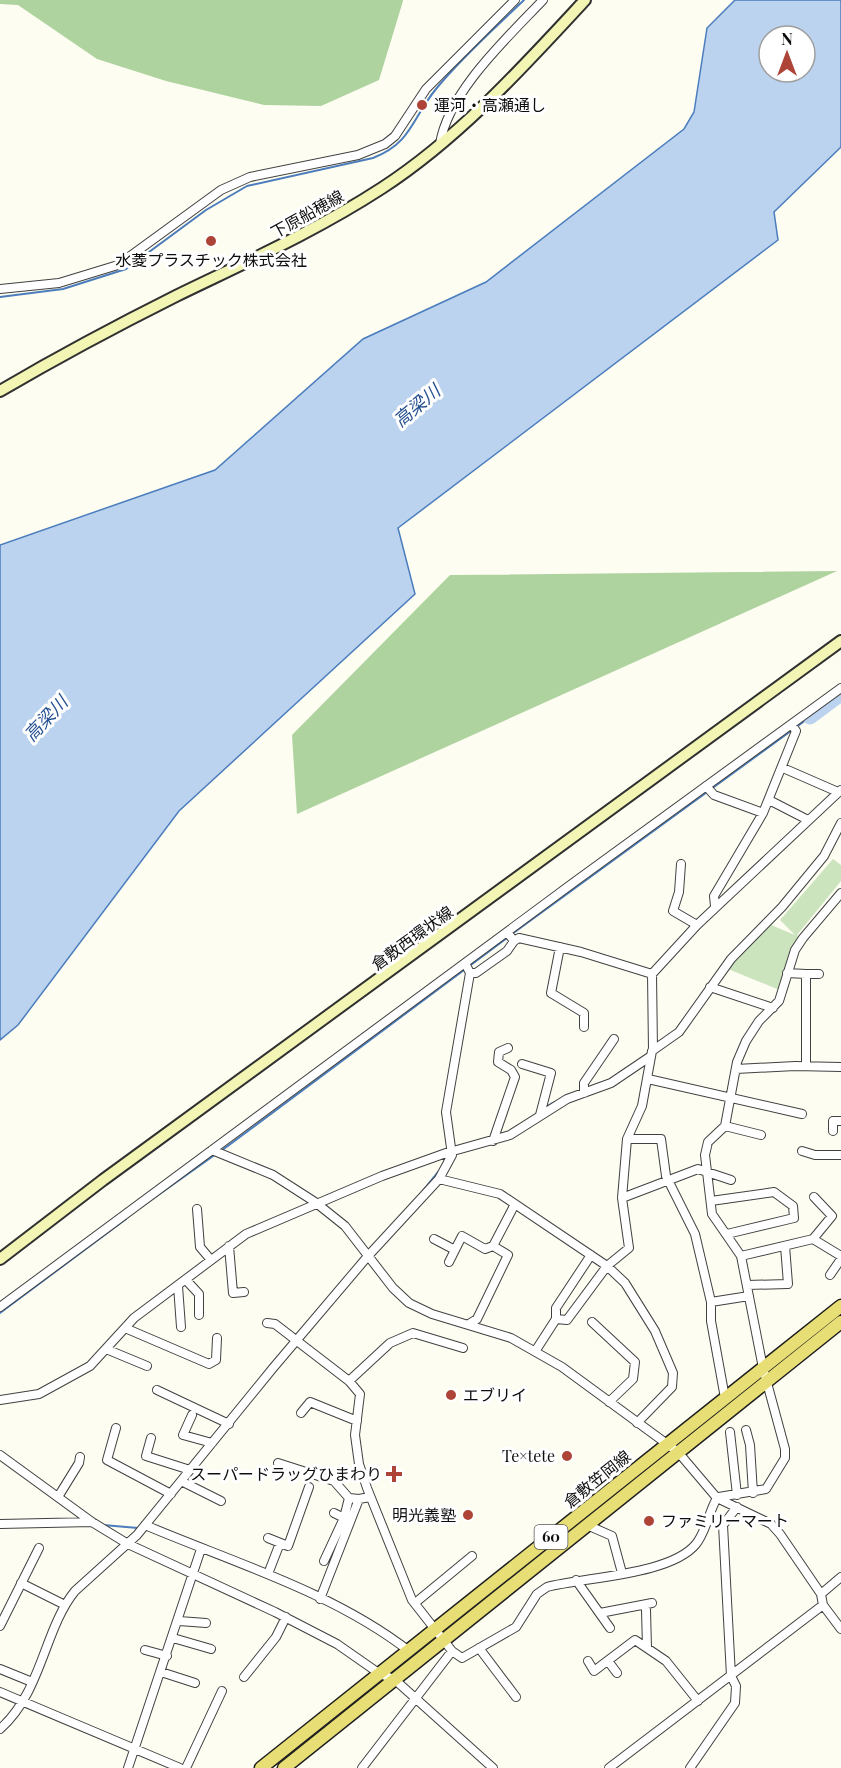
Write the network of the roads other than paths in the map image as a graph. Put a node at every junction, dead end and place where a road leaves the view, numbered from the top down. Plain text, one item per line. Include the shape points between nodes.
1 (515, 0) edge
2 (543, 0) edge
3 (585, 0) edge
4 (440, 144) junction
5 (0, 288) edge
6 (0, 391) edge
7 (841, 641) edge
8 (841, 688) edge
9 (794, 727) junction
10 (783, 768) junction
11 (708, 789) junction
12 (839, 791) edge
13 (769, 800) junction
14 (763, 813) junction
15 (808, 820) junction
16 (841, 823) edge
17 (681, 864) dead end
18 (841, 893) edge
19 (716, 906) junction
20 (697, 925) junction
21 (510, 936) junction
22 (560, 947) junction
23 (468, 968) junction
24 (787, 973) junction
25 (652, 974) junction
26 (806, 974) junction
27 (819, 974) dead end
28 (712, 988) junction
29 (773, 1008) junction
30 (584, 1027) dead end
31 (614, 1039) dead end
32 (508, 1048) dead end
33 (652, 1053) junction
34 (522, 1064) dead end
35 (806, 1066) junction
36 (841, 1067) edge
37 (736, 1069) junction
38 (648, 1079) junction
39 (583, 1091) junction
40 (730, 1097) junction
41 (541, 1112) junction
42 (801, 1114) dead end
43 (841, 1121) edge
44 (725, 1126) junction
45 (833, 1131) dead end
46 (761, 1135) dead end
47 (493, 1139) junction
48 (627, 1140) junction
49 (802, 1151) dead end
50 (216, 1152) junction
51 (451, 1152) junction
52 (841, 1155) edge
53 (706, 1171) junction
54 (439, 1179) junction
55 (669, 1179) junction
56 (731, 1180) dead end
57 (814, 1197) dead end
58 (622, 1198) junction
59 (711, 1201) junction
60 (315, 1202) junction
61 (515, 1204) junction
62 (197, 1209) dead end
63 (727, 1234) junction
64 (434, 1239) dead end
65 (813, 1239) junction
66 (229, 1246) junction
67 (493, 1246) junction
68 (785, 1246) junction
69 (455, 1250) junction
70 (366, 1255) junction
71 (591, 1255) junction
72 (741, 1256) junction
73 (841, 1257) edge
74 (0, 1259) edge
75 (211, 1260) junction
76 (448, 1262) dead end
77 (606, 1266) junction
78 (830, 1275) dead end
79 (186, 1280) junction
80 (178, 1286) junction
81 (747, 1286) junction
82 (244, 1292) dead end
83 (749, 1296) junction
84 (711, 1302) junction
85 (841, 1306) edge
86 (0, 1307) edge
87 (199, 1315) dead end
88 (556, 1319) junction
89 (591, 1322) dead end
90 (841, 1322) edge
91 (267, 1323) dead end
92 (469, 1324) junction
93 (181, 1327) dead end
94 (125, 1328) junction
95 (217, 1338) dead end
96 (294, 1340) junction
97 (106, 1348) junction
98 (463, 1348) dead end
99 (536, 1350) junction
100 (147, 1366) dead end
101 (763, 1368) junction
102 (348, 1381) junction
103 (767, 1382) junction
104 (157, 1390) dead end
105 (725, 1398) junction
106 (0, 1400) edge
107 (609, 1402) junction
108 (301, 1413) dead end
109 (192, 1415) dead end
110 (357, 1421) junction
111 (227, 1423) junction
112 (637, 1423) junction
113 (116, 1428) dead end
114 (746, 1430) dead end
115 (730, 1432) dead end
116 (151, 1438) dead end
117 (212, 1443) junction
118 (666, 1445) junction
119 (678, 1452) junction
120 (0, 1455) edge
121 (80, 1456) dead end
122 (278, 1463) dead end
123 (189, 1470) junction
124 (181, 1481) junction
125 (309, 1487) dead end
126 (169, 1493) junction
127 (753, 1493) junction
128 (737, 1495) junction
129 (58, 1497) junction
130 (370, 1497) junction
131 (717, 1497) junction
132 (349, 1498) junction
133 (359, 1499) junction
134 (221, 1500) dead end
135 (737, 1507) junction
136 (334, 1513) dead end
137 (344, 1518) junction
138 (92, 1522) junction
139 (0, 1524) edge
140 (145, 1525) junction
141 (586, 1525) junction
142 (268, 1538) dead end
143 (280, 1543) junction
144 (128, 1544) junction
145 (39, 1548) dead end
146 (201, 1549) junction
147 (472, 1556) dead end
148 (324, 1561) dead end
149 (622, 1573) junction
150 (268, 1574) junction
151 (194, 1575) junction
152 (841, 1577) edge
153 (576, 1580) junction
154 (21, 1583) junction
155 (821, 1594) junction
156 (320, 1599) junction
157 (415, 1603) junction
158 (652, 1603) dead end
159 (65, 1605) junction
160 (823, 1605) junction
161 (646, 1610) dead end
162 (600, 1613) junction
163 (285, 1617) junction
164 (178, 1621) junction
165 (206, 1623) dead end
166 (0, 1626) edge
167 (610, 1628) dead end
168 (841, 1629) edge
169 (440, 1634) junction
170 (173, 1638) junction
171 (479, 1648) junction
172 (647, 1648) junction
173 (145, 1650) dead end
174 (211, 1650) dead end
175 (409, 1651) junction
176 (452, 1651) junction
177 (167, 1656) junction
178 (588, 1661) dead end
179 (608, 1661) junction
180 (0, 1669) edge
181 (161, 1672) junction
182 (617, 1673) dead end
183 (380, 1674) junction
184 (731, 1676) junction
185 (244, 1677) dead end
186 (394, 1679) junction
187 (32, 1682) junction
188 (195, 1683) dead end
189 (222, 1691) dead end
190 (0, 1692) edge
191 (415, 1697) junction
192 (516, 1697) dead end
193 (22, 1701) junction
194 (698, 1701) junction
195 (0, 1729) edge
196 (135, 1749) junction
197 (128, 1768) edge
198 (180, 1768) edge
199 (186, 1768) edge
200 (261, 1768) edge
201 (284, 1768) edge
202 (362, 1768) edge
203 (493, 1768) edge
204 (609, 1768) edge
205 (690, 1768) edge

1 - 5 street via 426,88 395,136 385,144 358,155 250,177 221,190 118,265 59,283
2 - 4 street via 482,66 454,105
3 - 4 main road, 下原船穂線 via 487,102
4 - 6 main road, 下原船穂線 via 382,188 302,237 61,355
7 - 74 main road, 倉敷西環状線
8 - 9 street
9 - 10 street
9 - 11 street
10 - 12 street
10 - 13 street
11 - 14 street
11 - 21 street
12 - 15 street
13 - 14 street
13 - 15 street
14 - 19 street via 714,896
15 - 19 street
16 - 28 street via 824,856 782,907 731,959
17 - 20 street via 674,911
18 - 24 street via 803,938
19 - 20 street
20 - 25 street
21 - 22 street
21 - 23 street
21 - 23 street via 507,951 476,973
22 - 25 street
22 - 30 street via 551,993 584,1013
23 - 50 street
23 - 51 street via 446,1112
24 - 26 street
24 - 29 street
25 - 33 street
26 - 27 street
26 - 35 street
28 - 29 street
28 - 33 street via 679,1032
29 - 37 street via 746,1041
31 - 39 street via 584,1083
32 - 47 street via 499,1052 498,1062 515,1077
33 - 38 street
33 - 39 street via 611,1083
34 - 41 street via 551,1073
35 - 36 street
35 - 37 street
37 - 40 street
38 - 40 street
38 - 48 street via 642,1106
39 - 41 street
40 - 42 street
40 - 44 street
41 - 47 street via 510,1135
43 - 45 street via 833,1121
44 - 46 street
44 - 53 street via 708,1143
47 - 51 street
48 - 55 street via 661,1140
48 - 58 street
49 - 52 street
50 - 60 street via 273,1175
50 - 86 street
51 - 54 street
51 - 60 street
53 - 55 street via 698,1169
53 - 56 street
53 - 59 street
54 - 61 street via 500,1194
54 - 70 street
55 - 58 street
55 - 84 street via 695,1234
57 - 65 street via 832,1216
58 - 77 street via 629,1248
59 - 63 street via 712,1214
59 - 63 street via 774,1192 793,1206 794,1218
60 - 66 street
60 - 70 street via 345,1226
61 - 67 street
61 - 71 street
62 - 75 street via 200,1246
63 - 72 street
64 - 69 street
65 - 68 street
65 - 73 street
66 - 75 street
66 - 82 street via 233,1293
67 - 69 street via 485,1249 462,1236
67 - 92 street via 508,1255 477,1319
68 - 72 street
68 - 81 street via 788,1284
69 - 76 street
70 - 92 street via 409,1303
70 - 96 street
71 - 77 street
71 - 88 street via 556,1308
72 - 81 street
73 - 78 street
75 - 79 street
77 - 88 street via 567,1320
77 - 112 street via 641,1305 673,1373 672,1387
79 - 80 street
79 - 87 street via 199,1294
80 - 93 street
80 - 94 street
81 - 83 street
83 - 84 street
83 - 101 street
84 - 105 street
85 - 101 main road, 倉敷笠岡線 / 60
88 - 99 street
89 - 107 street via 635,1362 633,1379
90 - 103 main road, 倉敷笠岡線 / 60
91 - 96 street via 275,1324
92 - 99 street
94 - 95 street via 209,1364 216,1360
94 - 97 street
96 - 102 street
96 - 111 street
97 - 100 street
97 - 106 street via 90,1366 39,1394
98 - 102 street via 413,1333 390,1343
99 - 107 street
101 - 103 street
101 - 105 main road, 倉敷笠岡線 / 60
102 - 110 street via 360,1394
103 - 119 main road, 倉敷笠岡線 / 60
103 - 127 street via 785,1458 766,1490
104 - 111 street
105 - 118 main road, 倉敷笠岡線 / 60
107 - 112 street
108 - 110 street via 310,1402
109 - 117 street via 183,1435
110 - 130 street via 359,1464
111 - 117 street
112 - 118 street
113 - 126 street via 107,1460
114 - 127 street
115 - 128 street
116 - 123 street via 146,1456
117 - 123 street
118 - 119 street
118 - 169 main road, 倉敷笠岡線 / 60
119 - 131 street
119 - 141 main road, 倉敷笠岡線 / 60
120 - 129 street
121 - 129 street
122 - 132 street via 334,1481
123 - 124 street
124 - 126 street
124 - 134 street
125 - 143 street via 288,1546
126 - 140 street
127 - 128 street
128 - 131 street
129 - 138 street
130 - 133 street
130 - 157 street
131 - 135 street
131 - 149 street via 696,1544 671,1561
132 - 133 street
132 - 137 street
133 - 156 street
135 - 155 street via 771,1524
135 - 184 street via 723,1525
136 - 137 street
137 - 148 street
138 - 139 street
138 - 144 street
140 - 144 street
140 - 146 street
141 - 149 street via 612,1536
141 - 169 main road, 倉敷笠岡線 / 60
142 - 143 street
143 - 150 street
144 - 151 street
144 - 159 street via 75,1591
145 - 154 street
146 - 150 street
146 - 151 street
147 - 157 street
149 - 153 street
150 - 156 street
151 - 163 street
151 - 164 street
152 - 155 street
153 - 162 street
153 - 171 street via 547,1587 537,1594 516,1627
154 - 159 street
154 - 166 street
155 - 160 street
156 - 175 street via 368,1622
157 - 169 street
158 - 162 street
159 - 187 street
160 - 168 street
160 - 184 street
161 - 172 street
162 - 167 street
163 - 183 street via 337,1644
163 - 185 street via 276,1637
164 - 165 street
164 - 170 street
169 - 175 main road, 倉敷笠岡線 / 60
169 - 176 street
169 - 186 main road, 倉敷笠岡線 / 60
170 - 174 street
170 - 177 street
171 - 176 street via 462,1658
171 - 192 street
172 - 179 street via 635,1640
172 - 194 street via 666,1661
173 - 177 street
175 - 183 main road, 倉敷笠岡線 / 60
176 - 191 street
177 - 181 street
178 - 179 street via 594,1671
179 - 182 street
180 - 187 street
181 - 188 street
181 - 196 street
183 - 186 street
183 - 200 main road, 倉敷笠岡線 / 60
184 - 194 street
184 - 205 street via 736,1686 735,1703
186 - 191 street
186 - 201 main road, 倉敷笠岡線 / 60
187 - 193 street
189 - 199 street
190 - 193 street
191 - 202 street
191 - 203 street
193 - 195 street
193 - 196 street
194 - 204 street
196 - 197 street
196 - 198 street

